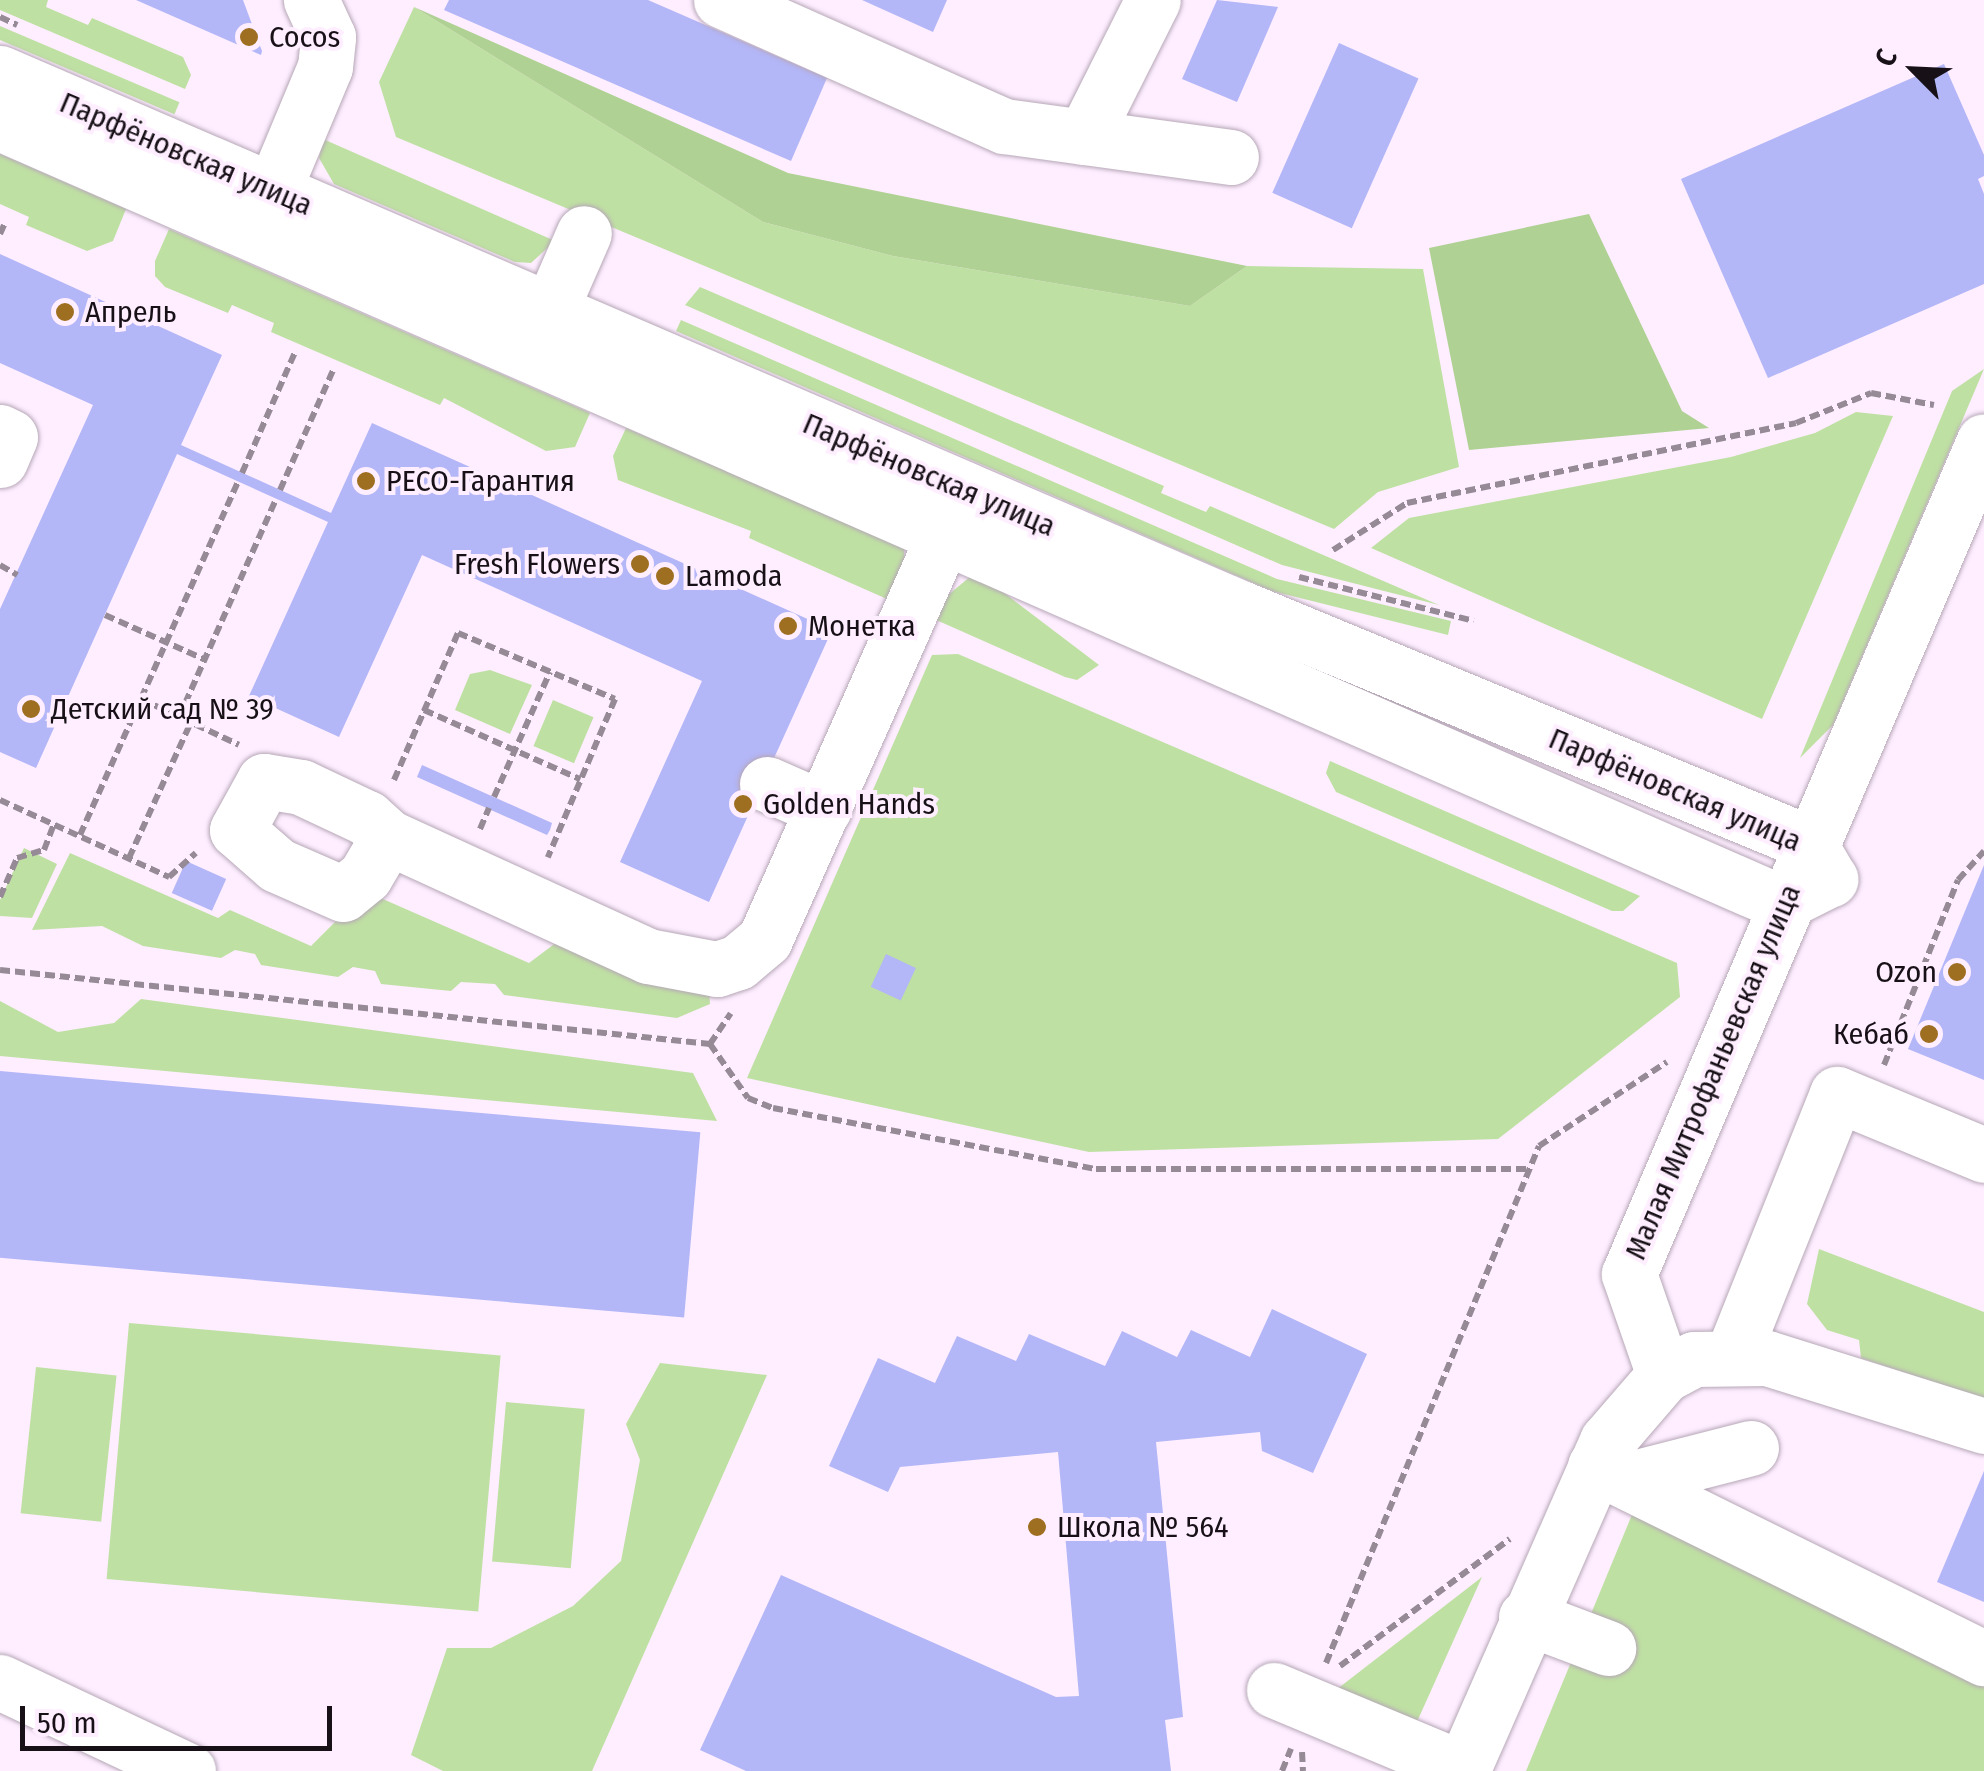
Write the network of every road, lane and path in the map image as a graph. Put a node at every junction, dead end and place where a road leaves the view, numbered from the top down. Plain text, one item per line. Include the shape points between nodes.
1 (311, 0) edge
2 (721, 0) edge
3 (1153, 0) edge
4 (0, 73) edge
5 (0, 123) edge
6 (1084, 136) junction
7 (1230, 157) dead end
8 (264, 213) junction
9 (4, 225) dead end
10 (0, 234) edge
11 (584, 234) dead end
12 (540, 332) junction
13 (295, 352) dead end
14 (334, 368) dead end
15 (1934, 405) dead end
16 (0, 432) edge
17 (1984, 441) edge
18 (0, 460) edge
19 (242, 472) dead end
20 (238, 481) dead end
21 (280, 490) dead end
22 (276, 498) dead end
23 (954, 512) junction
24 (1984, 522) edge
25 (1334, 550) dead end
26 (0, 565) edge
27 (1291, 574) dead end
28 (17, 575) dead end
29 (105, 614) dead end
30 (1474, 621) dead end
31 (166, 642) junction
32 (204, 659) junction
33 (550, 672) junction
34 (141, 699) junction
35 (424, 710) junction
36 (179, 717) junction
37 (191, 722) junction
38 (515, 750) junction
39 (238, 763) dead end
40 (580, 780) junction
41 (768, 784) dead end
42 (494, 797) dead end
43 (0, 800) edge
44 (824, 809) junction
45 (388, 815) joint
46 (54, 824) junction
47 (80, 835) junction
48 (202, 841) dead end
49 (129, 858) junction
50 (545, 864) dead end
51 (1807, 875) junction
52 (0, 897) edge
53 (0, 970) edge
54 (1681, 1053) dead end
55 (1984, 1155) edge
56 (1527, 1169) junction
57 (1733, 1354) junction
58 (1664, 1376) junction
59 (1984, 1426) edge
60 (1751, 1448) dead end
61 (1610, 1473) junction
62 (1519, 1532) dead end
63 (1526, 1617) junction
64 (1608, 1648) dead end
65 (1984, 1658) edge
66 (0, 1682) edge
67 (1300, 1692) junction
68 (1463, 1770) edge
69 (188, 1771) edge
70 (1282, 1771) edge

1 - 8 street via 328,37 325,66
2 - 6 street via 1004,126
3 - 6 street
4 - 8 street, Парфёновская улица
5 - 8 street, Парфёновская улица
6 - 7 street
8 - 12 street, Парфёновская улица
9 - 10 path
11 - 12 street
12 - 23 street, Парфёновская улица
13 - 19 path
14 - 21 path
15 - 25 path via 1871,393 1796,423 1407,503
16 - 18 street via 10,437
17 - 51 street, Малая Митрофаньевская улица
20 - 31 path
22 - 32 path
23 - 44 street
23 - 51 street, Парфёновская улица via 1455,764
24 - 51 street, Малая Митрофаньевская улица
26 - 28 path
27 - 30 path
29 - 31 path
31 - 32 path
31 - 34 path
32 - 36 path
33 - 35 path via 458,633
33 - 38 path
33 - 40 path via 615,699
34 - 36 path
34 - 47 path
35 - 38 path
35 - 45 path
36 - 37 path
37 - 39 path via 244,748
37 - 49 path
38 - 40 path
38 - 42 path
40 - 50 path
41 - 44 street
43 - 46 path
44 - 45 street via 765,939 738,962 717,968 648,956
46 - 47 path
46 - 52 path via 44,850 17,858
47 - 49 path
48 - 49 path via 170,877
51 - 58 street, Малая Митрофаньевская улица via 1659,1282
53 - 56 path via 710,1044 748,1098 773,1108 1096,1169
54 - 56 path via 1552,1134
55 - 57 street via 1836,1094
56 - 67 path
57 - 58 street via 1694,1358
57 - 59 street via 1812,1368
58 - 61 street via 1622,1420
60 - 61 street
61 - 63 street
61 - 65 street
62 - 67 path
63 - 64 street
63 - 68 street
66 - 69 street
67 - 68 street
67 - 70 path

